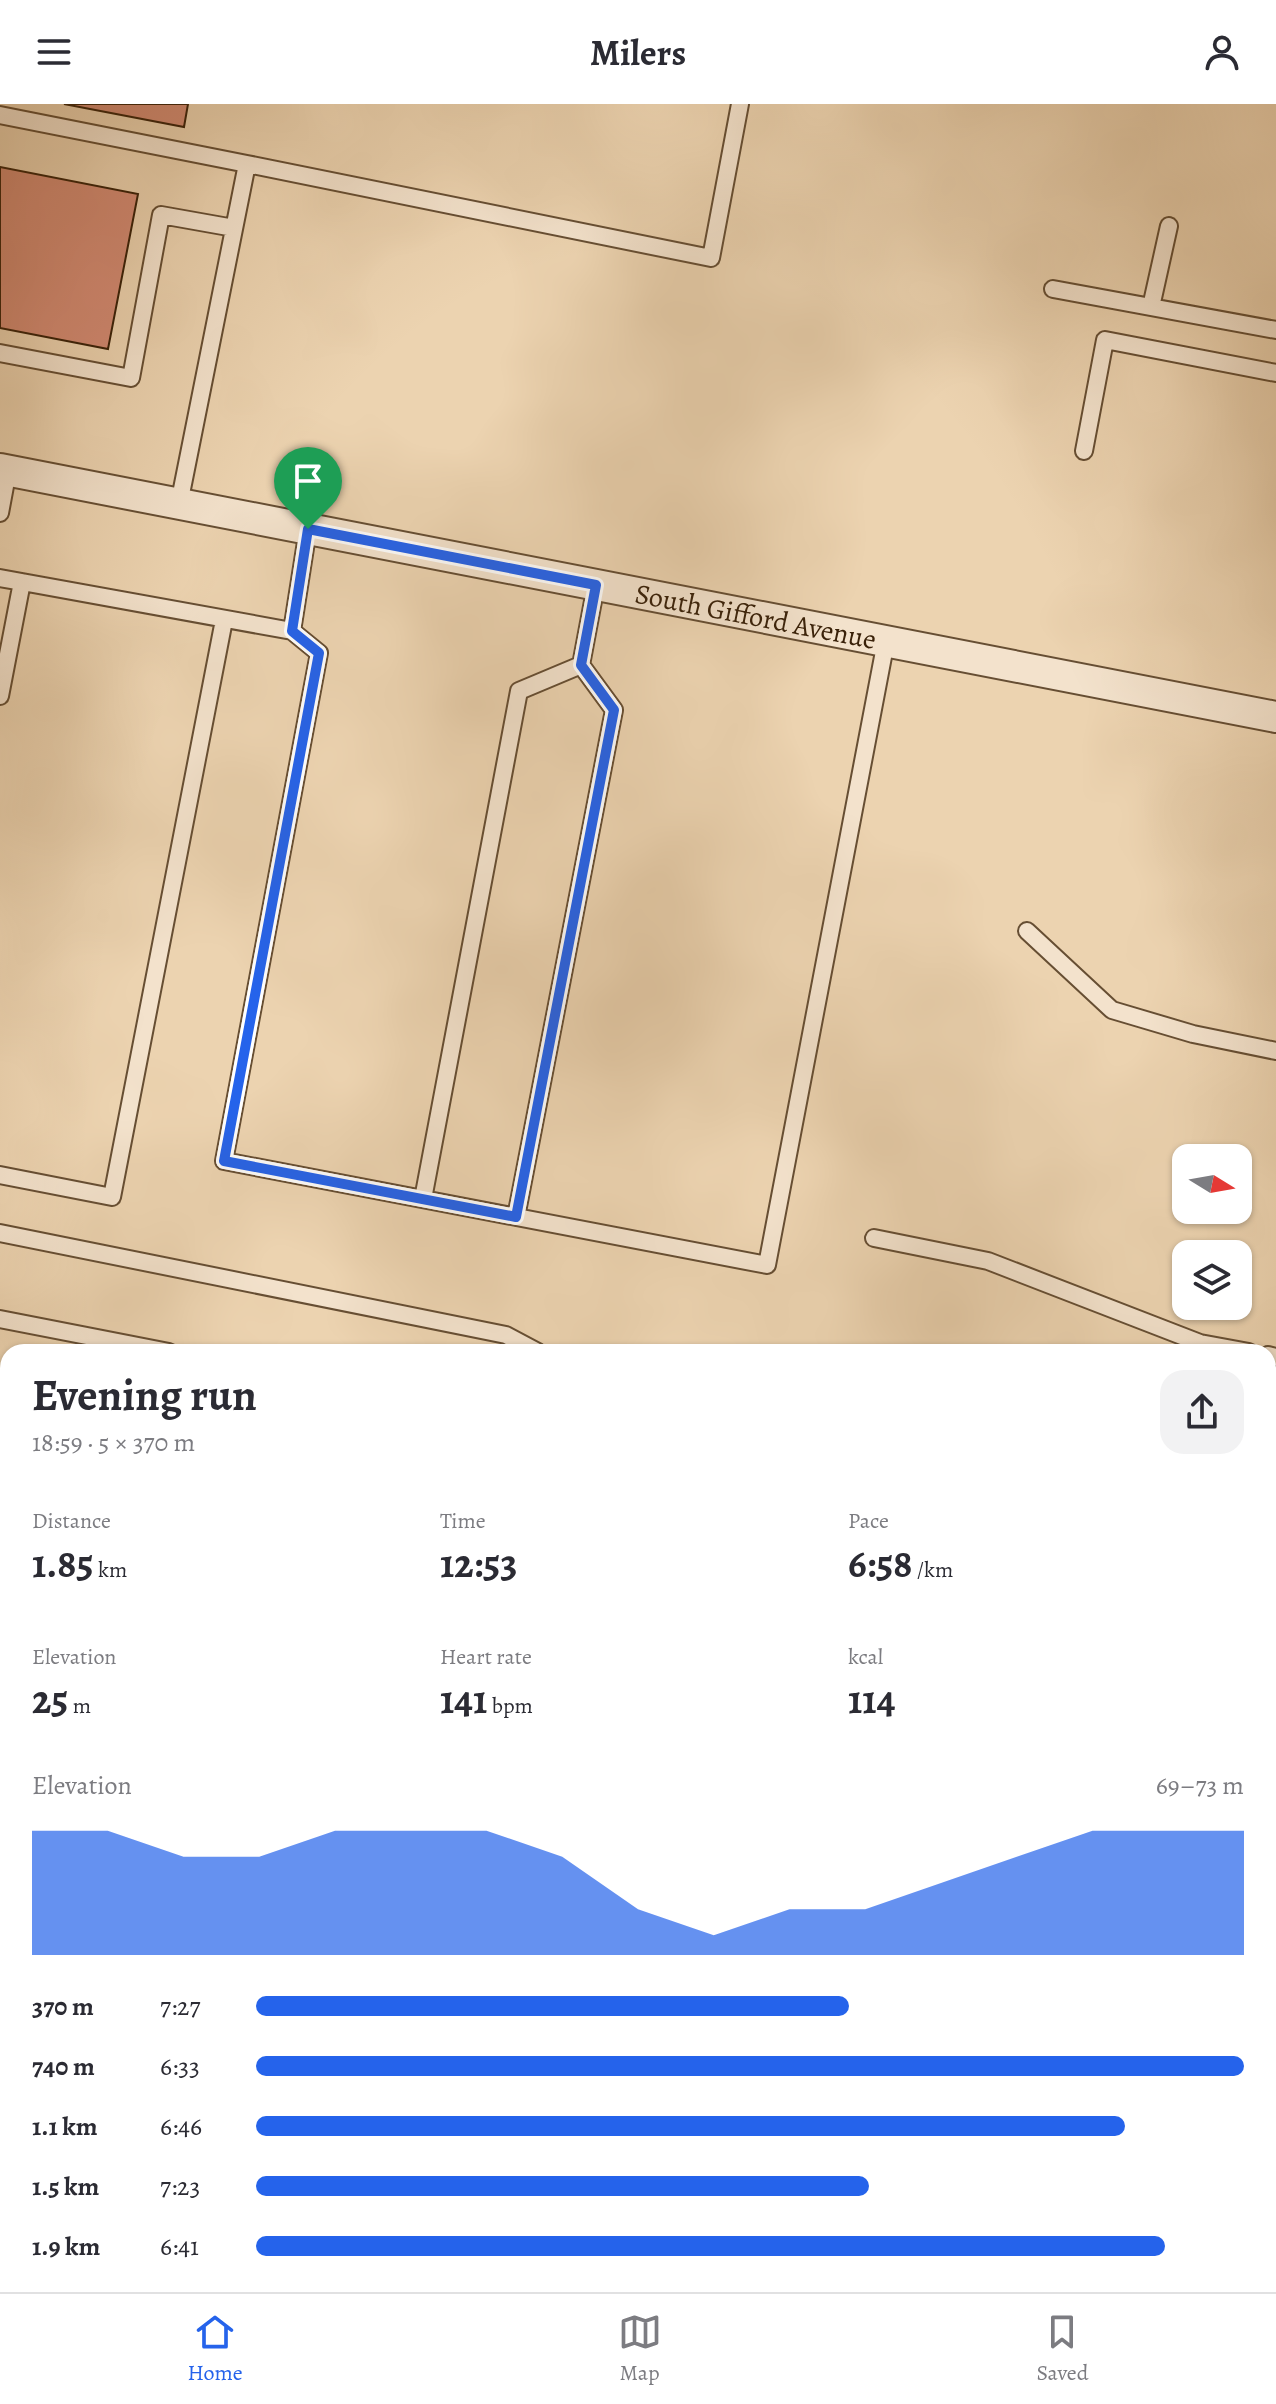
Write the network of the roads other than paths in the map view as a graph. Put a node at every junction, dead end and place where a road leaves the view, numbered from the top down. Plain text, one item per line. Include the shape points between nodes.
1 (740, 104) edge
2 (0, 115) edge
3 (247, 164) junction
4 (1169, 226) dead end
5 (234, 228) junction
6 (1053, 289) dead end
7 (1151, 307) junction
8 (1276, 330) edge
9 (0, 353) edge
10 (1276, 373) edge
11 (1084, 451) dead end
12 (4, 470) edge
13 (179, 504) junction
14 (0, 513) edge
15 (308, 529) junction
16 (0, 578) edge
17 (22, 582) junction
18 (596, 585) junction
19 (224, 620) junction
20 (292, 631) junction
21 (886, 641) junction
22 (581, 665) junction
23 (0, 696) edge
24 (1276, 717) edge
25 (1027, 931) dead end
26 (1276, 1051) edge
27 (0, 1175) edge
28 (423, 1199) junction
29 (516, 1217) junction
30 (0, 1233) edge
31 (874, 1238) dead end
32 (0, 1319) edge
33 (128, 1344) edge
34 (523, 1344) edge
35 (1205, 1344) edge

1 - 3 lane via 711,258
2 - 3 lane
3 - 5 lane
4 - 7 lane
5 - 9 lane via 161,215 131,378
5 - 13 lane
6 - 7 lane
7 - 8 lane
10 - 11 lane via 1105,340
12 - 13 street, South Gifford Avenue
12 - 14 lane
13 - 15 street, South Gifford Avenue
15 - 18 street, South Gifford Avenue
15 - 20 lane
16 - 17 lane
17 - 19 lane
17 - 23 lane
18 - 21 street, South Gifford Avenue
18 - 22 lane
19 - 20 lane
19 - 27 lane via 112,1197
20 - 28 lane via 319,653 224,1161
21 - 24 street, South Gifford Avenue
21 - 29 lane via 767,1265
22 - 28 lane via 519,691
22 - 29 lane via 614,710
25 - 26 lane via 1112,1010
28 - 29 lane
30 - 34 lane via 506,1335
31 - 35 lane via 988,1261
32 - 33 lane

